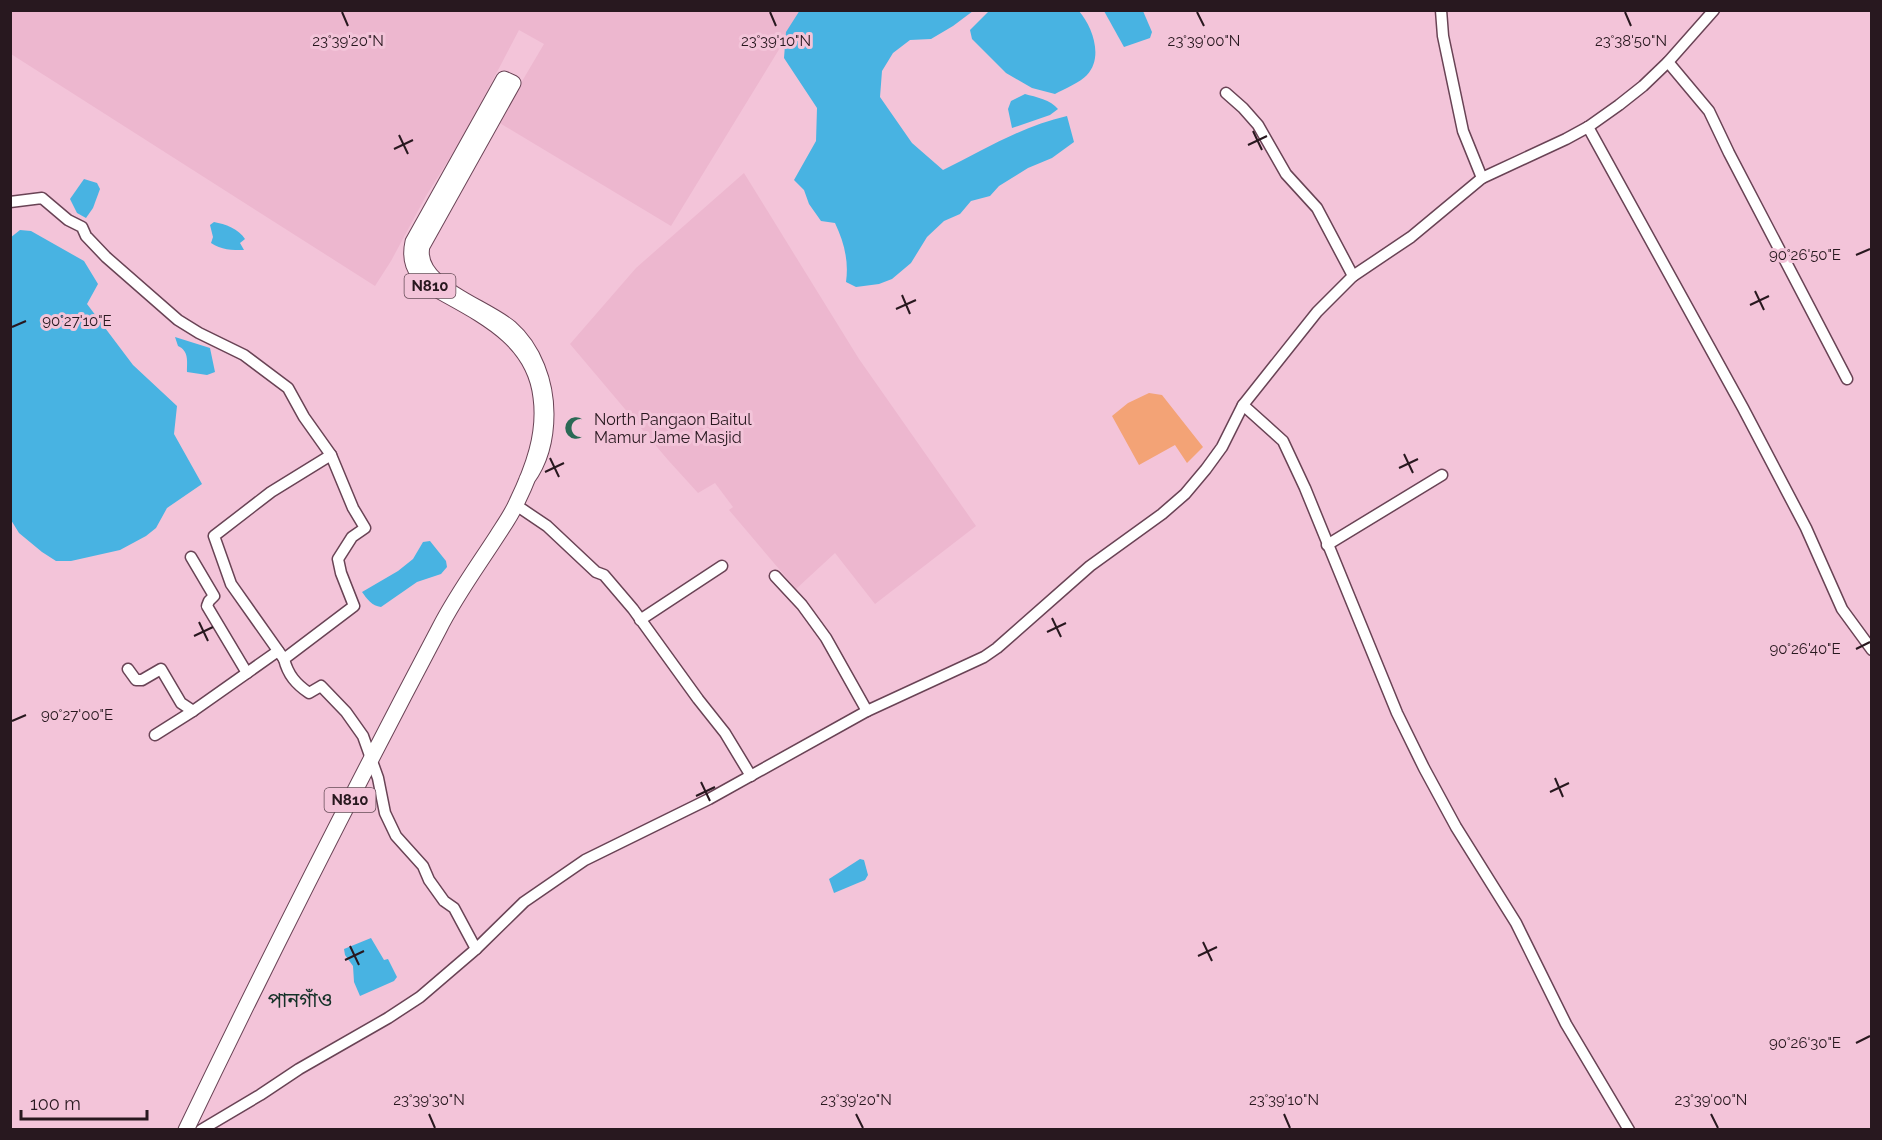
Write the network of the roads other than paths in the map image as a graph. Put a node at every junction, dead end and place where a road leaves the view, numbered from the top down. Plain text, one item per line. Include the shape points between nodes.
1 (1441, 10) edge
2 (1714, 10) edge
3 (1668, 62) junction
4 (1226, 93) dead end
5 (1588, 127) junction
6 (1482, 178) junction
7 (10, 202) edge
8 (1353, 276) junction
9 (526, 351) junction
10 (1847, 379) dead end
11 (1243, 405) junction
12 (331, 455) junction
13 (1442, 476) dead end
14 (516, 505) junction
15 (1327, 545) junction
16 (191, 557) dead end
17 (722, 566) dead end
18 (775, 576) dead end
19 (640, 620) junction
20 (1872, 650) edge
21 (281, 655) junction
22 (128, 669) dead end
23 (247, 673) junction
24 (193, 711) junction
25 (867, 711) junction
26 (155, 735) dead end
27 (371, 759) junction
28 (751, 776) junction
29 (476, 949) junction
30 (186, 1130) edge
31 (201, 1130) edge
32 (1629, 1130) edge

1 - 6 street via 1463,131
2 - 3 street
3 - 5 street
3 - 10 street via 1709,111
4 - 8 street via 1258,125 1286,174 1317,208
5 - 6 street
5 - 20 street via 1743,408 1810,537 1842,609
6 - 8 street via 1411,237
7 - 12 street via 42,198 82,227 106,257 178,320 244,355 288,388
8 - 11 street via 1317,312
9 - 9 highway, N810 via 502,328 427,284 412,265 411,254 413,242 504,79 513,83 422,246 421,260 428,275 439,284 511,329
9 - 14 highway, N810 via 539,374 546,408 543,446
11 - 15 street via 1283,441
11 - 25 street via 1206,469 1162,514 1090,566 984,657
12 - 21 street via 365,528 352,537 338,559 354,606
12 - 21 street via 271,492 214,536 231,584
13 - 15 street
14 - 19 street via 548,526 596,572 604,575
14 - 27 highway, N810 via 441,624
15 - 32 street via 1424,768 1516,923 1566,1024
16 - 23 street via 214,597 207,606
17 - 19 street
18 - 25 street via 826,639
19 - 28 street via 726,733
21 - 23 street
21 - 27 street via 297,685 309,693 321,686 346,712 363,736
22 - 24 street via 136,680 142,680 161,669 181,703
23 - 24 street
24 - 26 street
25 - 28 street
27 - 29 street via 385,813 396,836 423,866 444,901 454,908
27 - 30 highway, N810
28 - 29 street via 585,860 524,902
29 - 31 street via 420,997

